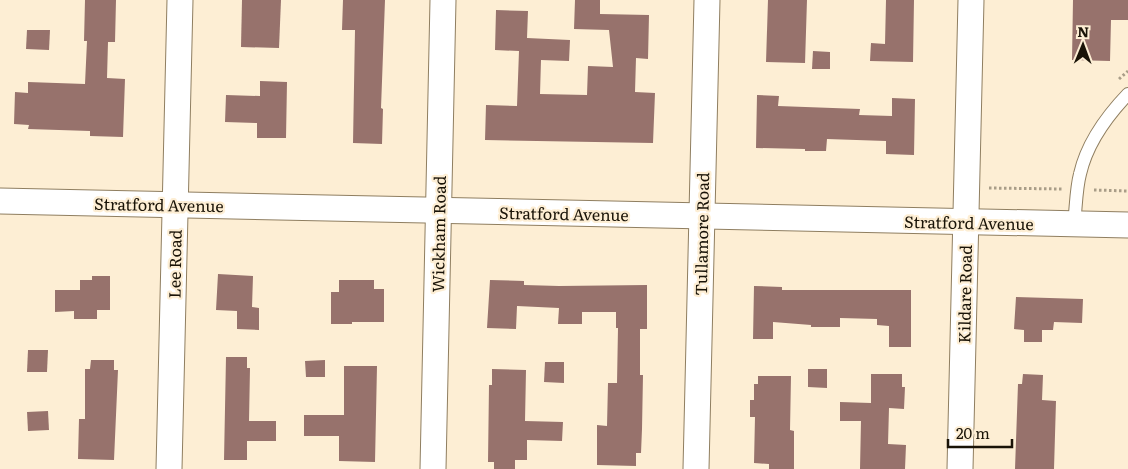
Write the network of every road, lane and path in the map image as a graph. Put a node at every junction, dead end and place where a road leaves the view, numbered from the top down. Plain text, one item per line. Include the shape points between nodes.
1 (180, 0) edge
2 (443, 0) edge
3 (707, 0) edge
4 (971, 0) edge
5 (1128, 94) edge
6 (986, 188) dead end
7 (1078, 190) junction
8 (1128, 190) edge
9 (0, 201) edge
10 (175, 204) junction
11 (438, 211) junction
12 (702, 216) junction
13 (966, 222) junction
14 (1074, 224) junction
15 (1128, 225) edge
16 (170, 469) edge
17 (433, 469) edge
18 (696, 469) edge
19 (960, 469) edge

1 - 10 street, Lee Road
2 - 11 street, Wickham Road
3 - 12 street, Tullamore Road
4 - 13 street, Kildare Road
5 - 7 lane via 1099,129 1088,150 1079,174
6 - 7 path
7 - 8 path
7 - 14 lane
9 - 10 street, Stratford Avenue
10 - 11 street, Stratford Avenue
10 - 16 street, Lee Road
11 - 12 street, Stratford Avenue
11 - 17 street, Wickham Road
12 - 13 street, Stratford Avenue
12 - 18 street, Tullamore Road
13 - 14 street, Stratford Avenue
13 - 19 street, Kildare Road
14 - 15 street, Stratford Avenue

